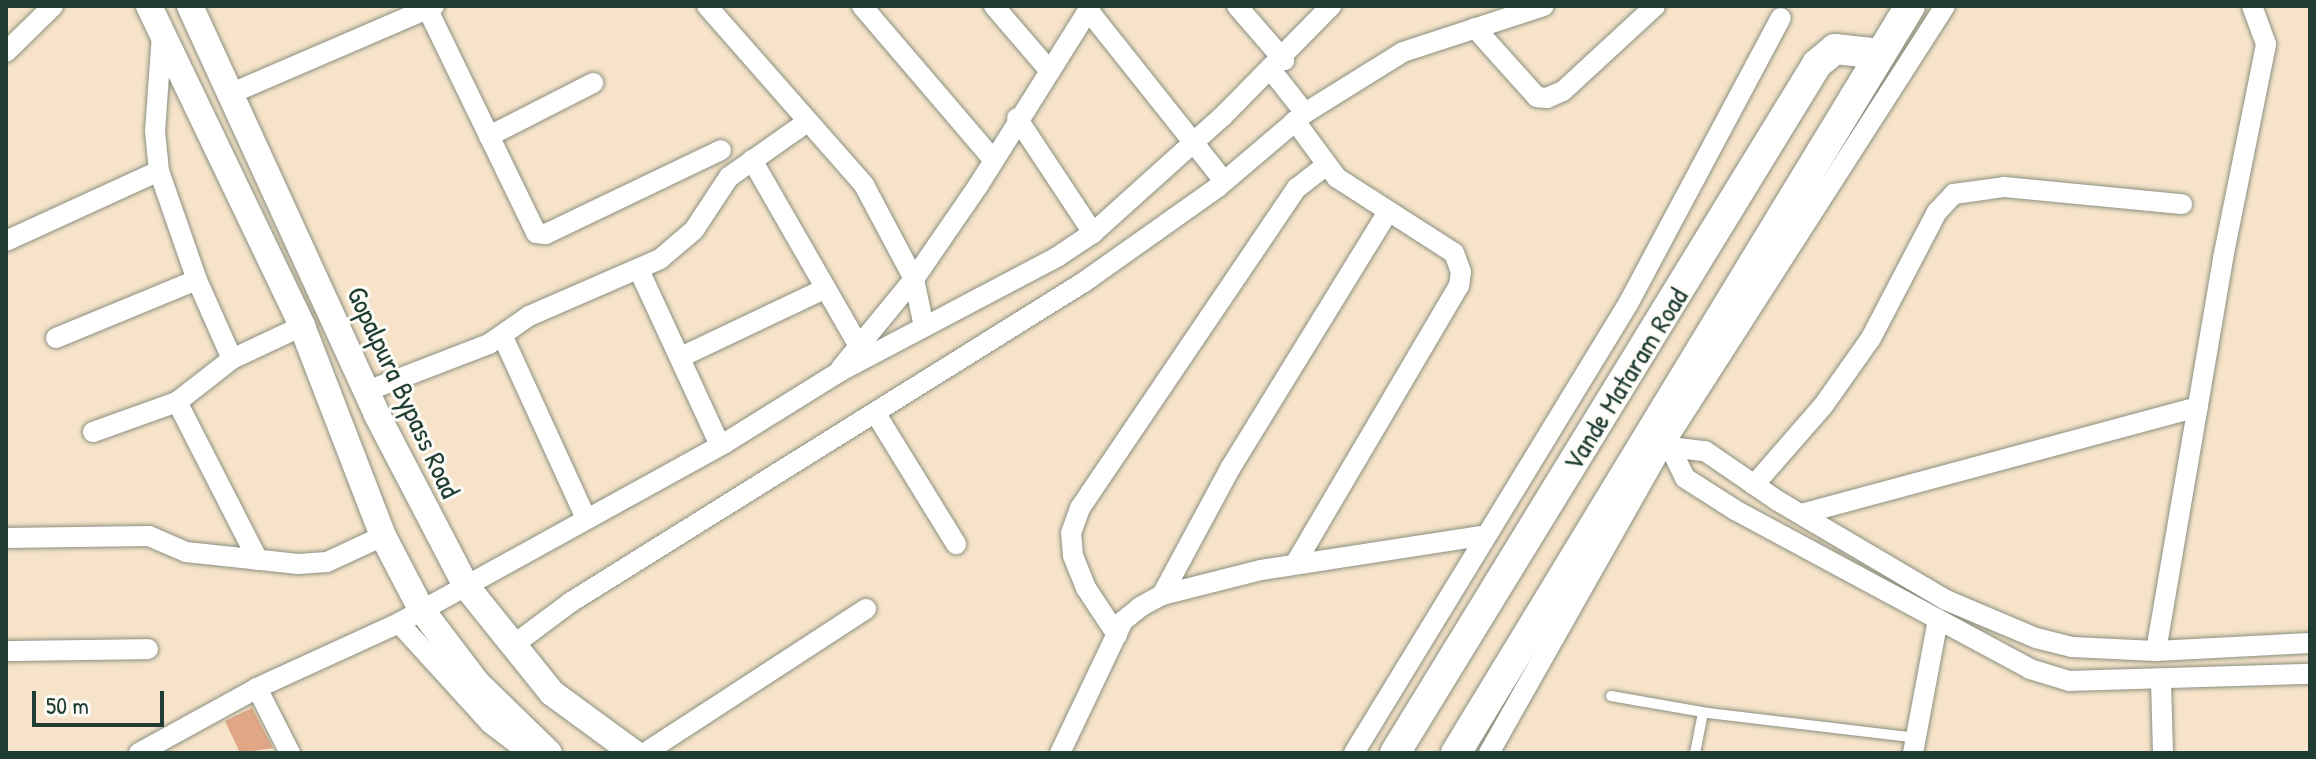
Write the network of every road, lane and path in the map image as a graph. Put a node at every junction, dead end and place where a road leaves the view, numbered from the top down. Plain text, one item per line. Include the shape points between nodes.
1 (53, 6) edge
2 (149, 6) edge
3 (190, 6) edge
4 (707, 6) edge
5 (862, 6) edge
6 (994, 6) edge
7 (1237, 6) edge
8 (1331, 6) edge
9 (1544, 6) edge
10 (1655, 6) edge
11 (1945, 6) edge
12 (2252, 6) edge
13 (429, 7) edge
14 (1089, 8) edge
15 (1907, 8) edge
16 (1781, 18) dead end
17 (1475, 28) junction
18 (162, 34) junction
19 (6, 52) edge
20 (1881, 54) junction
21 (1277, 65) junction
22 (1050, 71) junction
23 (593, 83) dead end
24 (232, 93) junction
25 (1300, 117) junction
26 (1017, 118) junction
27 (807, 122) junction
28 (489, 136) junction
29 (1192, 141) junction
30 (721, 150) dead end
31 (992, 158) junction
32 (752, 160) junction
33 (1326, 165) junction
34 (159, 171) junction
35 (1224, 181) junction
36 (2182, 204) dead end
37 (1388, 212) junction
38 (1093, 233) junction
39 (6, 241) edge
40 (639, 270) junction
41 (914, 279) junction
42 (197, 280) junction
43 (826, 288) junction
44 (302, 326) junction
45 (924, 327) junction
46 (503, 337) junction
47 (56, 338) dead end
48 (858, 344) junction
49 (683, 356) junction
50 (232, 359) junction
51 (839, 372) junction
52 (367, 391) junction
53 (177, 402) junction
54 (2198, 407) junction
55 (876, 414) junction
56 (93, 432) dead end
57 (1661, 442) junction
58 (720, 445) junction
59 (1754, 485) junction
60 (1801, 514) junction
61 (586, 518) junction
62 (1486, 535) junction
63 (383, 536) junction
64 (6, 538) edge
65 (956, 544) dead end
66 (258, 560) junction
67 (1295, 564) junction
68 (466, 586) junction
69 (1162, 595) junction
70 (421, 609) junction
71 (866, 609) dead end
72 (1938, 620) junction
73 (399, 623) junction
74 (1117, 635) junction
75 (2310, 643) edge
76 (512, 646) junction
77 (148, 649) dead end
78 (6, 651) edge
79 (2156, 651) junction
80 (2310, 674) edge
81 (2161, 681) junction
82 (257, 688) junction
83 (1611, 696) dead end
84 (1703, 713) junction
85 (1915, 745) edge
86 (139, 753) edge
87 (290, 753) edge
88 (529, 753) edge
89 (549, 753) edge
90 (634, 753) edge
91 (645, 753) edge
92 (1060, 753) edge
93 (1354, 753) edge
94 (1395, 753) edge
95 (1456, 753) edge
96 (1489, 753) edge
97 (1695, 753) edge
98 (2163, 753) edge

1 - 19 street
2 - 18 street
3 - 24 street, Gopalpura Bypass Road
4 - 27 street
5 - 31 street
6 - 22 street
7 - 21 street
8 - 21 street
9 - 17 street
10 - 17 street via 1563,91 1547,98 1537,97
11 - 57 street
12 - 54 street via 2266,44
13 - 24 street
13 - 28 street
14 - 22 street
14 - 29 street
15 - 20 main road, Vande Mataram Road
16 - 62 street via 1628,304
17 - 25 street via 1403,52
18 - 34 street via 155,131
18 - 44 street
20 - 57 main road, Vande Mataram Road
20 - 94 main road, Vande Mataram Road via 1835,49 1817,64
21 - 25 street
21 - 29 street
22 - 26 street
23 - 28 street
24 - 52 street, Gopalpura Bypass Road
25 - 33 street
25 - 35 street
26 - 31 street
26 - 38 street
27 - 32 street
27 - 41 street via 864,185
28 - 30 street via 529,223 536,233 546,234
29 - 35 street
29 - 38 street
31 - 41 street
32 - 40 street via 729,177 678,246
32 - 43 street
33 - 37 street
33 - 74 street via 1297,188 1080,508 1071,533 1073,555 1086,588
34 - 39 street
34 - 42 street
35 - 55 street via 1084,282
36 - 59 street via 2004,187 1954,194 1937,212 1863,350 1807,427
37 - 67 street via 1454,253 1461,272 1459,286
37 - 69 street via 1231,467
38 - 45 street
40 - 46 street via 529,316
40 - 49 street
41 - 45 street
41 - 48 street
42 - 47 street
42 - 50 street
43 - 48 street
43 - 49 street
44 - 50 street
44 - 63 street
45 - 51 street
46 - 52 street
46 - 61 street
48 - 51 street
49 - 58 street
50 - 53 street
51 - 58 street
52 - 68 street, Gopalpura Bypass Road
53 - 56 street
53 - 66 street
54 - 60 street
54 - 79 street
55 - 65 street
55 - 76 street via 571,602
57 - 59 street via 1705,451
57 - 72 street via 1685,478
57 - 95 main road, Vande Mataram Road
57 - 96 street
58 - 61 street
59 - 60 street
60 - 79 street via 1946,600 2036,638 2072,647
61 - 68 street
62 - 67 street
62 - 93 street
63 - 66 street via 327,562
63 - 70 street
64 - 66 street via 149,536 186,552
67 - 69 street
68 - 70 street
68 - 76 street, Gopalpura Bypass Road
69 - 74 street via 1123,621
70 - 73 street
70 - 89 street via 477,683
71 - 91 street
72 - 81 street via 2030,669 2069,681
72 - 85 street
73 - 82 street
73 - 88 street via 490,723
74 - 92 street
75 - 79 street
76 - 90 street, Gopalpura Bypass Road via 552,693
77 - 78 street
80 - 81 street
81 - 98 street
82 - 86 street
82 - 87 street
83 - 84 lane
84 - 85 lane
84 - 97 lane

